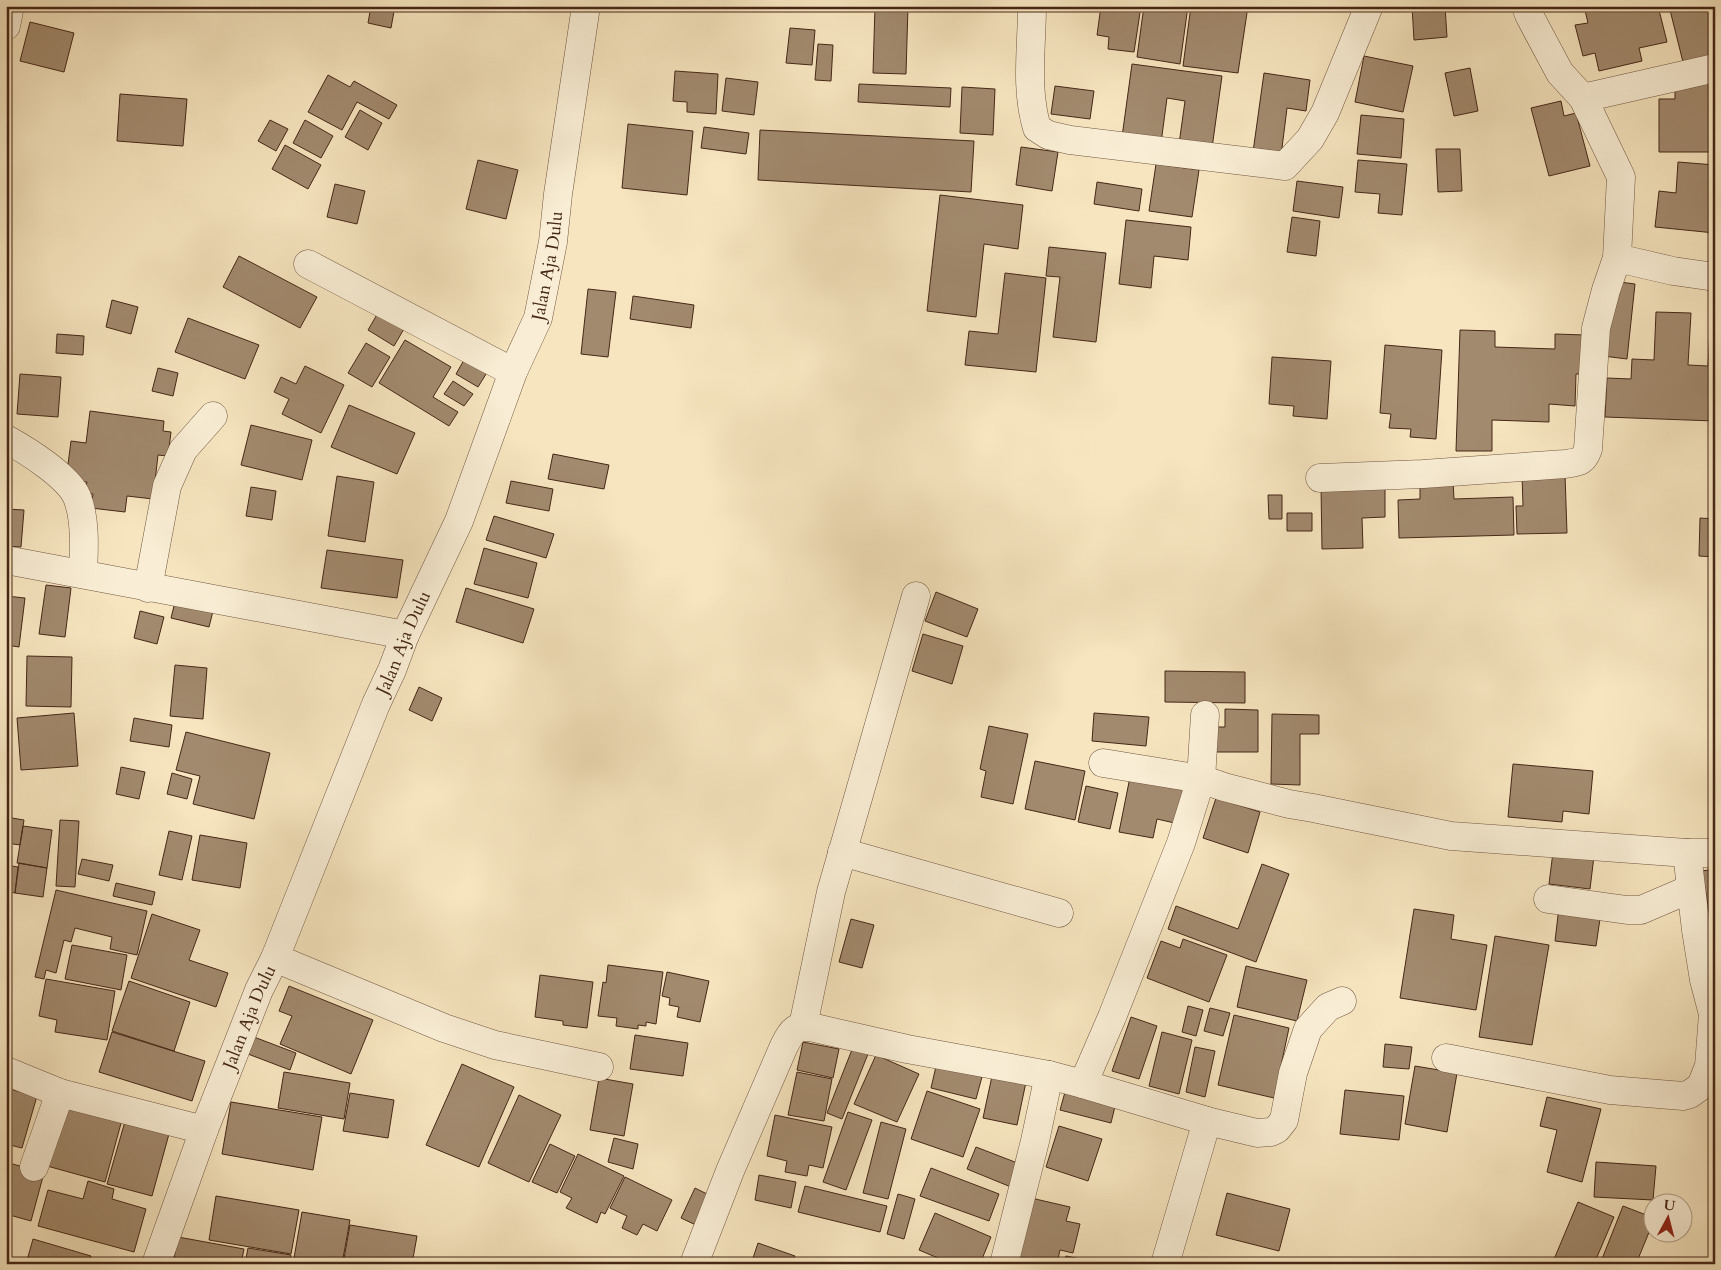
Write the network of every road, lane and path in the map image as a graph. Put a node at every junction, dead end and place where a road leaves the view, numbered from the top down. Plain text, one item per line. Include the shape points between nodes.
1 (10, 6) edge
2 (586, 6) edge
3 (1032, 6) edge
4 (1369, 6) edge
5 (1526, 6) edge
6 (6, 26) edge
7 (1715, 68) edge
8 (1583, 98) junction
9 (1617, 258) junction
10 (308, 264) dead end
11 (1715, 277) edge
12 (513, 372) junction
13 (214, 416) dead end
14 (6, 439) edge
15 (1320, 478) dead end
16 (6, 560) edge
17 (84, 574) junction
18 (148, 588) junction
19 (916, 596) dead end
20 (405, 635) junction
21 (1205, 715) dead end
22 (1103, 763) dead end
23 (1200, 779) junction
24 (842, 852) junction
25 (1680, 852) junction
26 (1715, 853) edge
27 (1690, 889) junction
28 (1548, 899) dead end
29 (1059, 913) dead end
30 (275, 958) junction
31 (1342, 1001) dead end
32 (803, 1026) junction
33 (1446, 1058) dead end
34 (599, 1067) dead end
35 (6, 1071) edge
36 (1049, 1075) junction
37 (1083, 1084) junction
38 (1689, 1091) edge
39 (60, 1093) junction
40 (1207, 1121) junction
41 (204, 1130) junction
42 (34, 1167) dead end
43 (156, 1264) edge
44 (694, 1264) edge
45 (1004, 1264) edge
46 (1165, 1264) edge

1 - 6 street
2 - 12 street, Jalan Aja Dulu via 553,242 538,318
3 - 4 street via 1029,85 1037,128 1070,140 1286,166 1310,139 1325,113
5 - 8 street via 1560,73
7 - 8 street
8 - 9 street via 1621,176
9 - 11 street
9 - 15 street via 1596,328 1588,449 1580,462
10 - 12 street
12 - 20 street, Jalan Aja Dulu via 460,521
13 - 18 street via 183,450 167,486
14 - 17 street via 66,480 77,497
16 - 17 street
17 - 18 street
18 - 20 street
19 - 24 street
20 - 30 street, Jalan Aja Dulu
21 - 23 street
22 - 23 street
23 - 25 street via 1289,804 1451,836
23 - 37 street via 1181,843
24 - 29 street
24 - 32 street
25 - 26 street
25 - 27 street
27 - 28 street via 1634,910
27 - 38 street via 1704,980 1713,1014 1709,1066
30 - 34 street via 444,1028 494,1045
30 - 41 street, Jalan Aja Dulu via 259,990
31 - 40 street via 1328,1008 1308,1029 1293,1073 1284,1120 1277,1129 1257,1133
32 - 36 street
32 - 44 street via 792,1032 784,1046
33 - 38 street via 1610,1090
35 - 39 street
36 - 37 street
36 - 45 street
37 - 40 street
39 - 41 street
39 - 42 street
40 - 46 street
41 - 43 street, Jalan Aja Dulu

